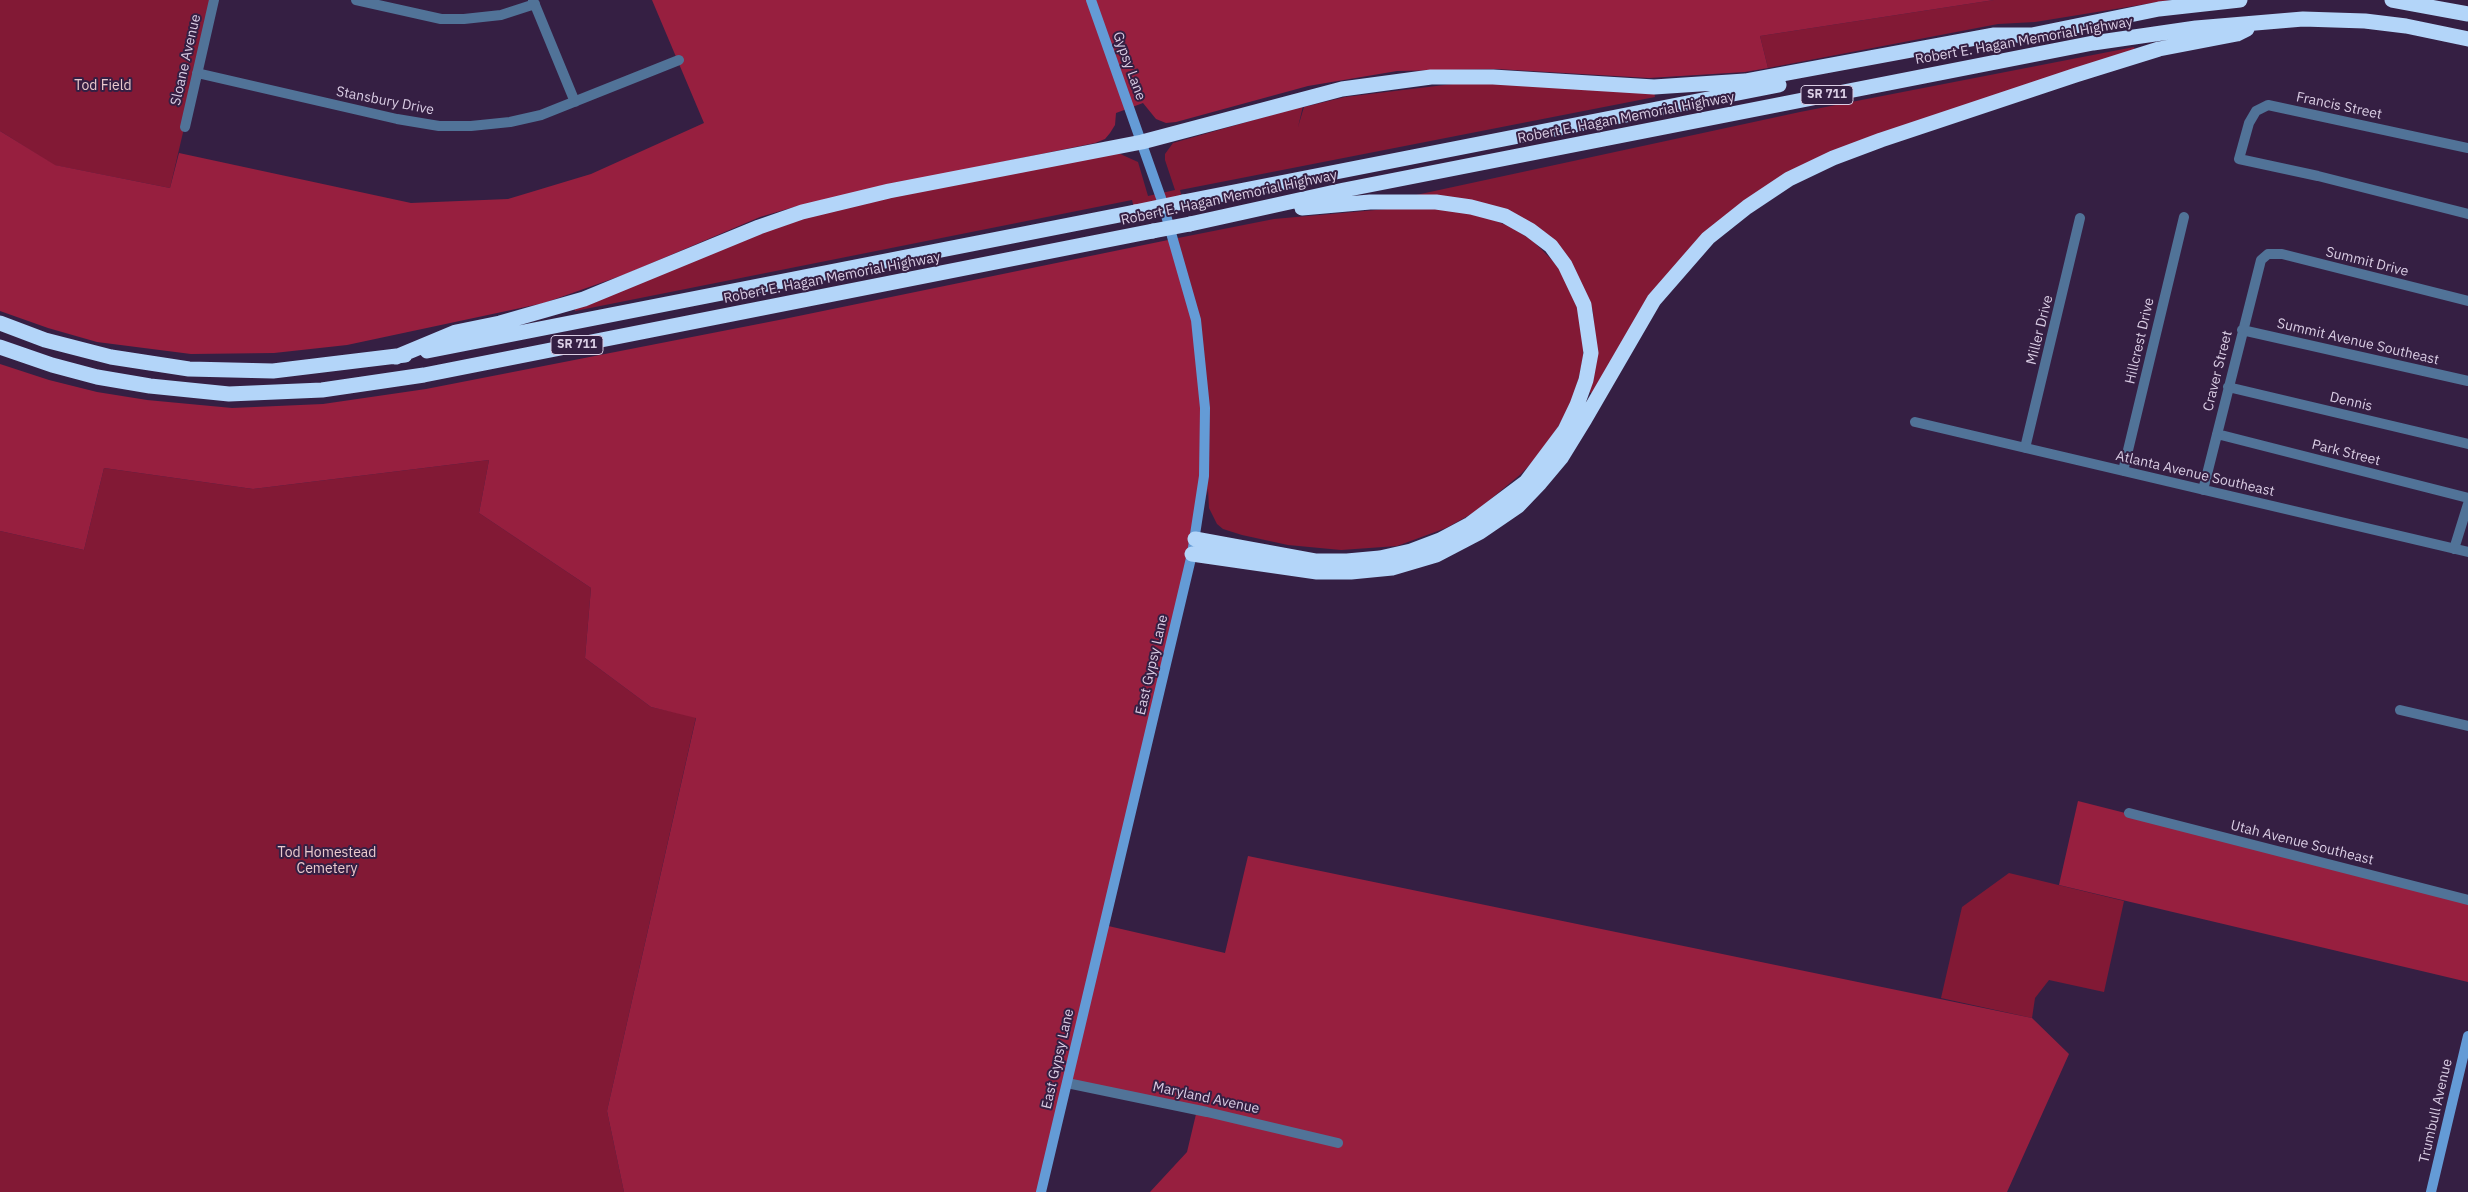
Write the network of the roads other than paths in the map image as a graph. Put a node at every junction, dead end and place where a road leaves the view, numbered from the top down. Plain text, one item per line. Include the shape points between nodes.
1 (214, 0) edge
2 (356, 0) edge
3 (1091, 0) edge
4 (2240, 0) edge
5 (2392, 0) edge
6 (534, 2) edge
7 (2468, 14) edge
8 (2267, 20) junction
9 (2032, 34) junction
10 (2468, 39) edge
11 (679, 60) dead end
12 (197, 73) junction
13 (575, 102) junction
14 (185, 127) dead end
15 (1142, 142) junction
16 (2468, 148) edge
17 (1278, 206) junction
18 (2468, 214) edge
19 (2184, 217) dead end
20 (2080, 218) dead end
21 (2261, 260) joint
22 (2468, 302) edge
23 (0, 323) edge
24 (2242, 330) junction
25 (0, 347) edge
26 (396, 357) junction
27 (2468, 381) edge
28 (2228, 387) junction
29 (1915, 422) dead end
30 (2217, 434) junction
31 (2468, 444) edge
32 (2025, 448) junction
33 (2123, 471) junction
34 (2203, 490) junction
35 (2468, 498) edge
36 (2468, 504) edge
37 (1194, 547) junction
38 (2454, 549) junction
39 (2468, 552) edge
40 (2400, 710) dead end
41 (2468, 726) edge
42 (2129, 813) dead end
43 (2468, 900) edge
44 (2468, 1036) edge
45 (1067, 1083) junction
46 (1338, 1143) dead end
47 (1041, 1192) edge
48 (2431, 1192) edge

1 - 12 street, Sloane Avenue
2 - 6 street via 428,16 464,19 501,15
3 - 15 main road, Gypsy Lane
4 - 9 highway, Robert E. Hagan Memorial Highway / SR 711 via 2159,9
5 - 7 highway
6 - 13 street
8 - 10 highway, Robert E. Hagan Memorial Highway / SR 711 via 2365,21
8 - 17 highway, Robert E. Hagan Memorial Highway / SR 711 via 2093,43 2011,58 1344,190
8 - 37 highway via 2236,34 2159,49 1890,137 1789,179 1708,238 1654,300 1561,458 1540,483 1518,506 1480,532 1436,555 1392,568 1317,572
9 - 15 highway via 1993,35 1744,81 1654,87 1492,77 1431,77 1397,81 1342,89
9 - 26 highway, Robert E. Hagan Memorial Highway / SR 711, bridge
11 - 13 street, Stansbury Drive
12 - 13 street, Stansbury Drive via 397,120 439,126 510,122
12 - 14 street, Sloane Avenue
15 - 26 highway via 899,189 802,212 584,299 456,332
15 - 37 main road, East Gypsy Lane via 1196,320 1205,408 1204,476
16 - 18 street, Francis Street via 2268,105 2256,111 2249,123 2239,159
17 - 25 highway, Robert E. Hagan Memorial Highway / SR 711, bridge via 424,375 322,390 229,394 150,386 52,366
17 - 37 highway via 1302,208 1370,202 1436,202 1505,216 1530,230 1551,246 1565,265 1584,305 1591,353 1586,380 1564,430 1526,482 1470,524 1440,540 1403,553 1347,561
19 - 33 street, Hillcrest Drive
20 - 32 street, Miller Drive
21 - 22 street, Summit Drive via 2268,254 2282,254
21 - 24 street, Craver Street
23 - 26 highway, Robert E. Hagan Memorial Highway / SR 711 via 45,340 111,357 189,368 273,371
24 - 27 street, Summit Avenue Southeast
24 - 28 street, Craver Street
28 - 30 street, Craver Street
28 - 31 street, Dennis
29 - 32 street, Atlanta Avenue Southeast
30 - 34 street, Craver Street
30 - 35 street, Park Street
32 - 33 street, Atlanta Avenue Southeast
33 - 34 street, Atlanta Avenue Southeast
34 - 38 street, Atlanta Avenue Southeast
36 - 38 street
37 - 45 main road, East Gypsy Lane
38 - 39 street, Atlanta Avenue Southeast
40 - 41 street
42 - 43 street, Utah Avenue Southeast
44 - 48 main road, Trumbull Avenue
45 - 46 street, Maryland Avenue
45 - 47 main road, East Gypsy Lane

